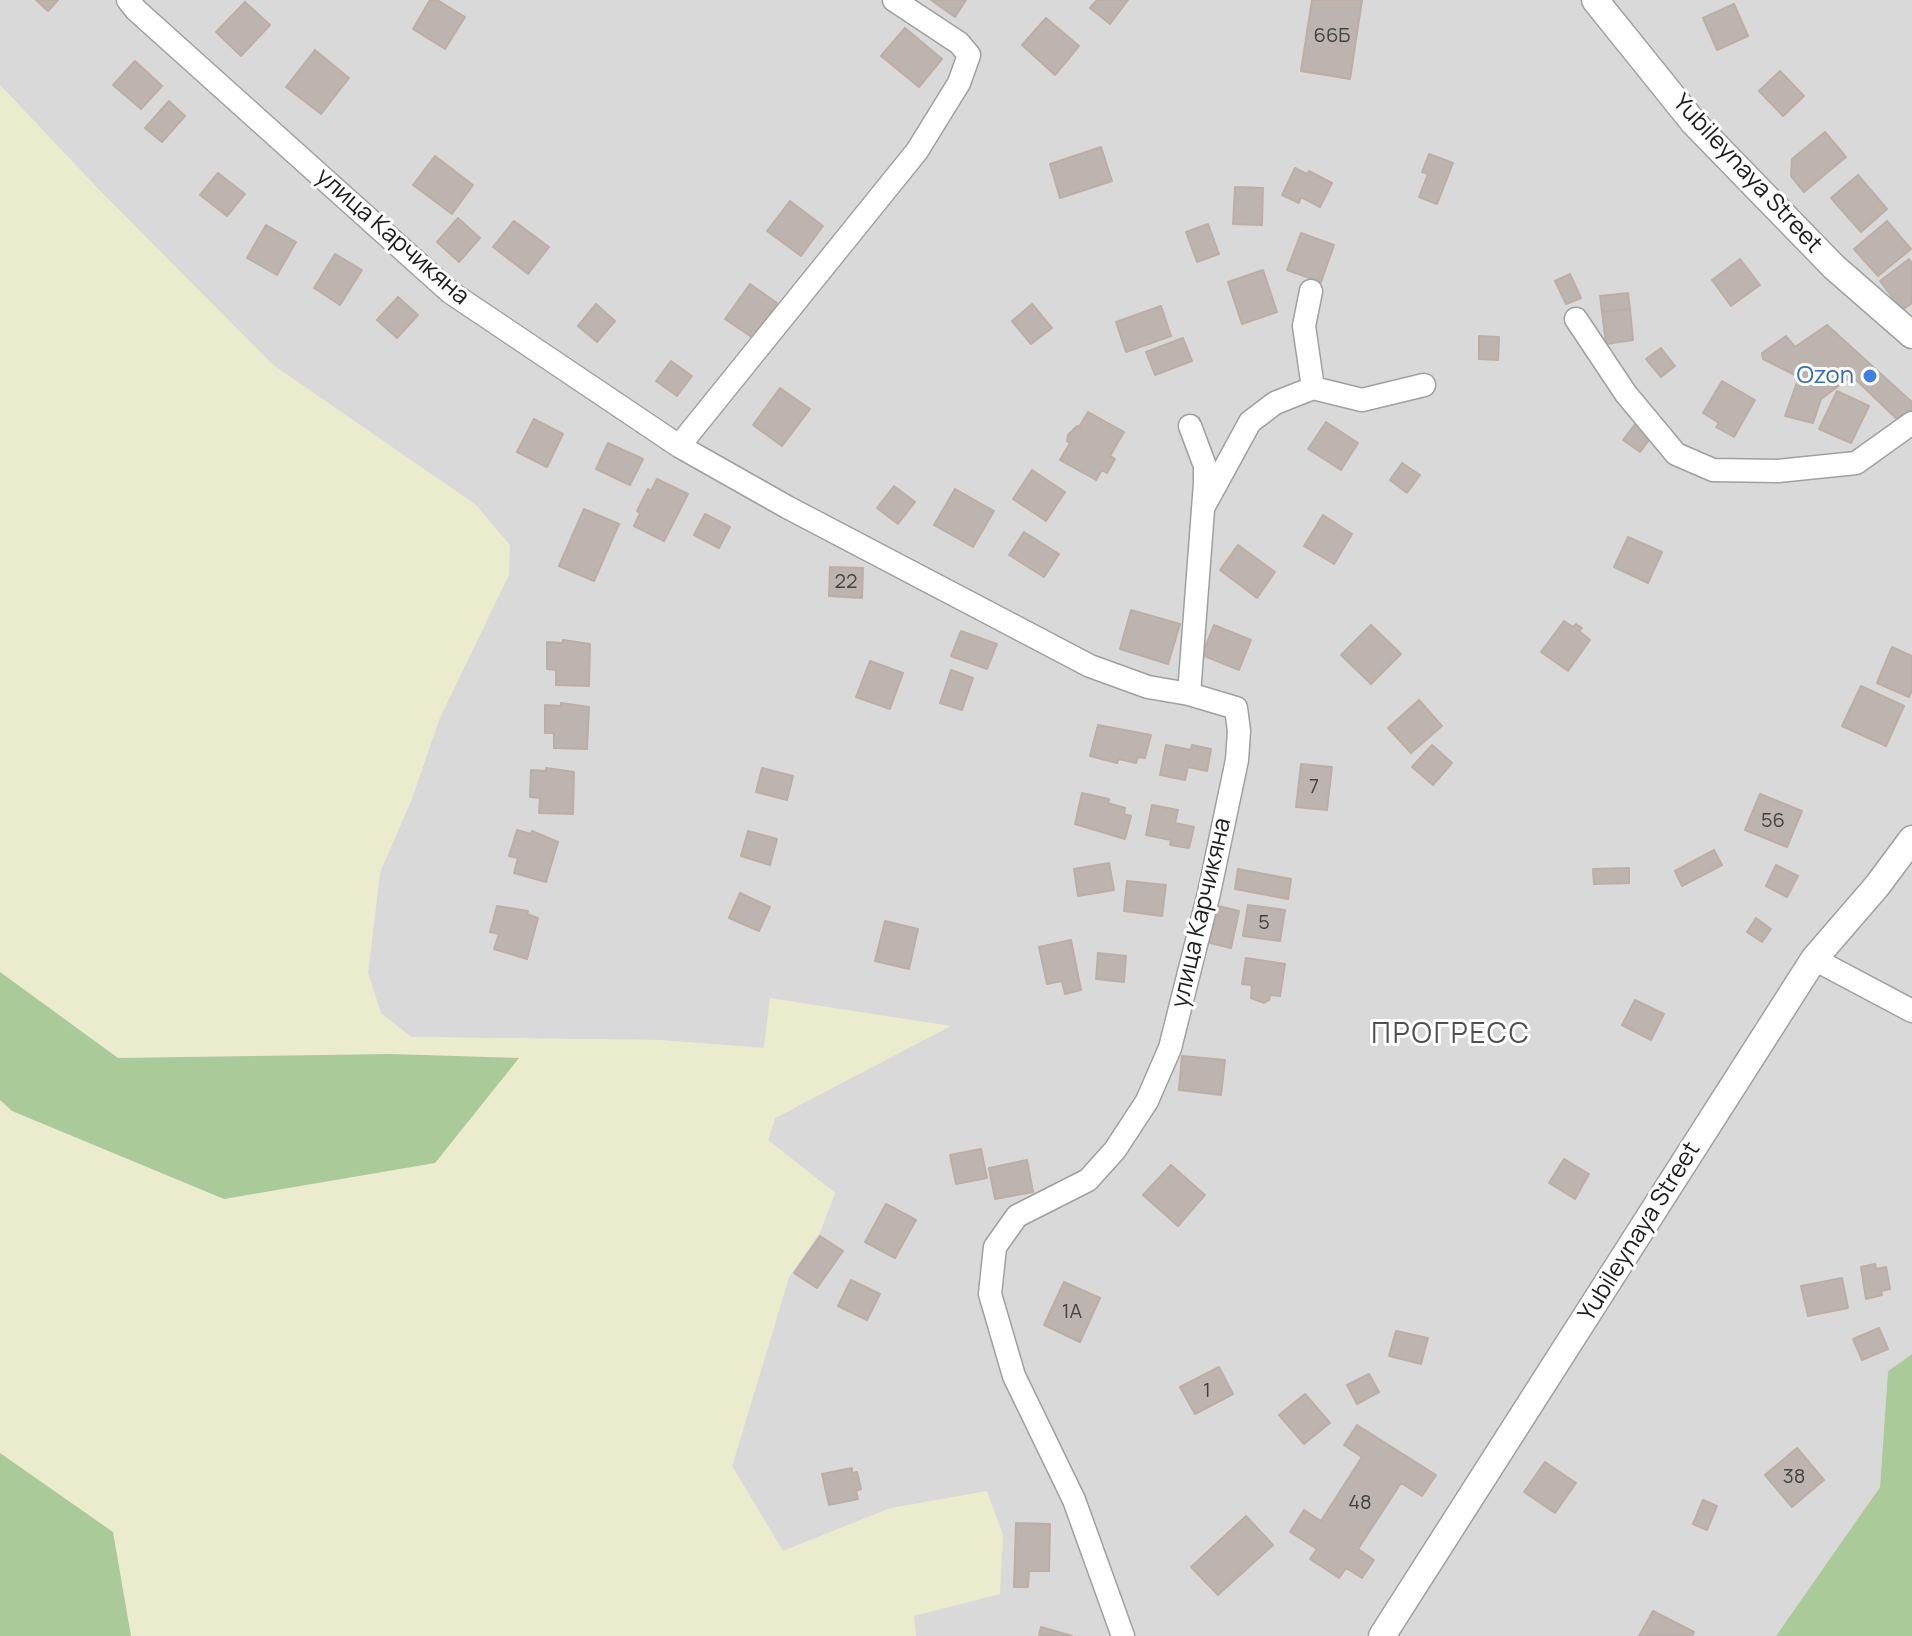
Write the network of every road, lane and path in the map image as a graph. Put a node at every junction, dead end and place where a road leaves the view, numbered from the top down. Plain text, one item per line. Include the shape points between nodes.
1 (128, 0) edge
2 (894, 0) edge
3 (1595, 0) edge
4 (1311, 291) dead end
5 (1576, 319) dead end
6 (1912, 335) edge
7 (1424, 385) dead end
8 (1313, 388) junction
9 (1912, 423) edge
10 (1190, 426) dead end
11 (679, 446) junction
12 (1203, 508) junction
13 (1189, 694) junction
14 (1912, 839) edge
15 (1814, 959) junction
16 (1912, 1011) edge
17 (1123, 1636) edge
18 (1382, 1636) edge

1 - 11 street, улица Карчикяна via 450,292
2 - 11 street via 969,55 959,83 917,151
3 - 6 street, Yubileynaya Street via 1694,123 1834,267
4 - 8 street via 1304,326
5 - 9 street via 1626,394 1676,454 1713,470 1778,471 1856,463
7 - 8 street via 1362,400
8 - 12 street via 1275,403 1250,422
10 - 12 street via 1205,466
11 - 13 street, улица Карчикяна via 1090,666 1148,687
12 - 13 street
13 - 17 street, улица Карчикяна via 1236,708 1239,731 1209,893 1170,1048 1147,1101 1115,1150 1088,1180 1017,1216 1002,1236 995,1247 990,1294 1014,1376 1074,1500
14 - 15 street, Yubileynaya Street
15 - 16 street
15 - 18 street, Yubileynaya Street

